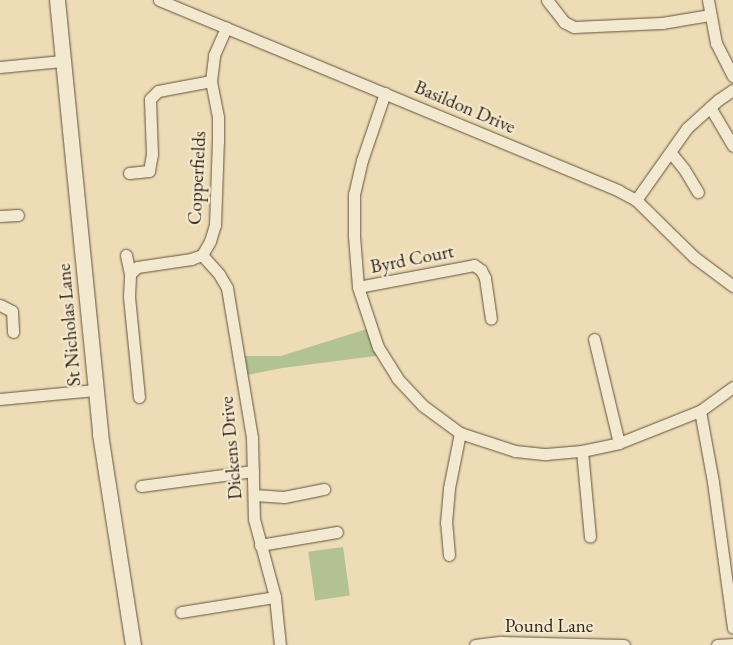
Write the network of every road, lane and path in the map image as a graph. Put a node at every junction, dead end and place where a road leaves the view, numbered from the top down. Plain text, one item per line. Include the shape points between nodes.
1 (57, 0) edge
2 (159, 0) edge
3 (547, 0) edge
4 (708, 0) edge
5 (710, 15) junction
6 (226, 28) junction
7 (62, 61) junction
8 (0, 68) edge
9 (733, 76) edge
10 (212, 81) junction
11 (733, 90) edge
12 (385, 93) junction
13 (710, 107) junction
14 (733, 146) edge
15 (669, 155) junction
16 (129, 173) dead end
17 (698, 192) dead end
18 (636, 200) junction
19 (18, 215) dead end
20 (0, 216) edge
21 (126, 254) dead end
22 (202, 255) junction
23 (130, 274) junction
24 (733, 286) edge
25 (358, 288) junction
26 (0, 305) edge
27 (491, 319) dead end
28 (13, 332) dead end
29 (594, 340) dead end
30 (733, 387) edge
31 (95, 390) junction
32 (140, 397) dead end
33 (0, 400) edge
34 (700, 411) junction
35 (460, 433) junction
36 (618, 443) junction
37 (582, 451) junction
38 (253, 471) junction
39 (141, 486) dead end
40 (324, 489) dead end
41 (254, 495) junction
42 (337, 532) dead end
43 (590, 537) dead end
44 (260, 545) junction
45 (449, 555) dead end
46 (275, 598) junction
47 (181, 612) dead end
48 (733, 628) edge
49 (733, 644) edge
50 (134, 645) edge
51 (280, 645) edge
52 (475, 645) edge
53 (624, 645) edge
54 (716, 645) edge

1 - 7 main road, St Nicholas Lane
2 - 6 street, Basildon Drive
3 - 5 street via 564,22 574,27 662,23
4 - 5 street
5 - 9 street via 716,43
6 - 10 street, Copperfields via 214,54
6 - 12 street, Basildon Drive
7 - 8 street
7 - 31 main road, St Nicholas Lane
10 - 16 street via 158,91 150,99 152,154 149,171
10 - 22 street, Copperfields via 218,117 215,225
11 - 13 street
12 - 18 street, Basildon Drive
12 - 25 street via 354,194
13 - 14 street
13 - 15 street via 688,128
15 - 17 street via 671,153 684,169
15 - 18 street
18 - 24 street, Basildon Drive via 694,257
19 - 20 street
21 - 23 street
22 - 23 street via 137,267
22 - 38 street, Dickens Drive via 227,288 248,409
23 - 32 street via 129,296
25 - 27 street, Byrd Court via 474,265 485,278
25 - 35 street via 378,347 397,378 422,405
26 - 28 street via 12,312
29 - 36 street
30 - 34 street
31 - 33 street
31 - 50 main road, St Nicholas Lane
34 - 36 street
34 - 48 street via 715,491
35 - 37 street via 515,451 546,454
35 - 45 street via 449,488 446,522
36 - 37 street
37 - 43 street
38 - 39 street
38 - 41 street, Dickens Drive
40 - 41 street via 284,497
41 - 44 street, Dickens Drive via 254,519
42 - 44 street
44 - 46 street, Dickens Drive
46 - 47 street
46 - 51 street, Dickens Drive
49 - 54 street
52 - 53 street, Pound Lane via 583,642

